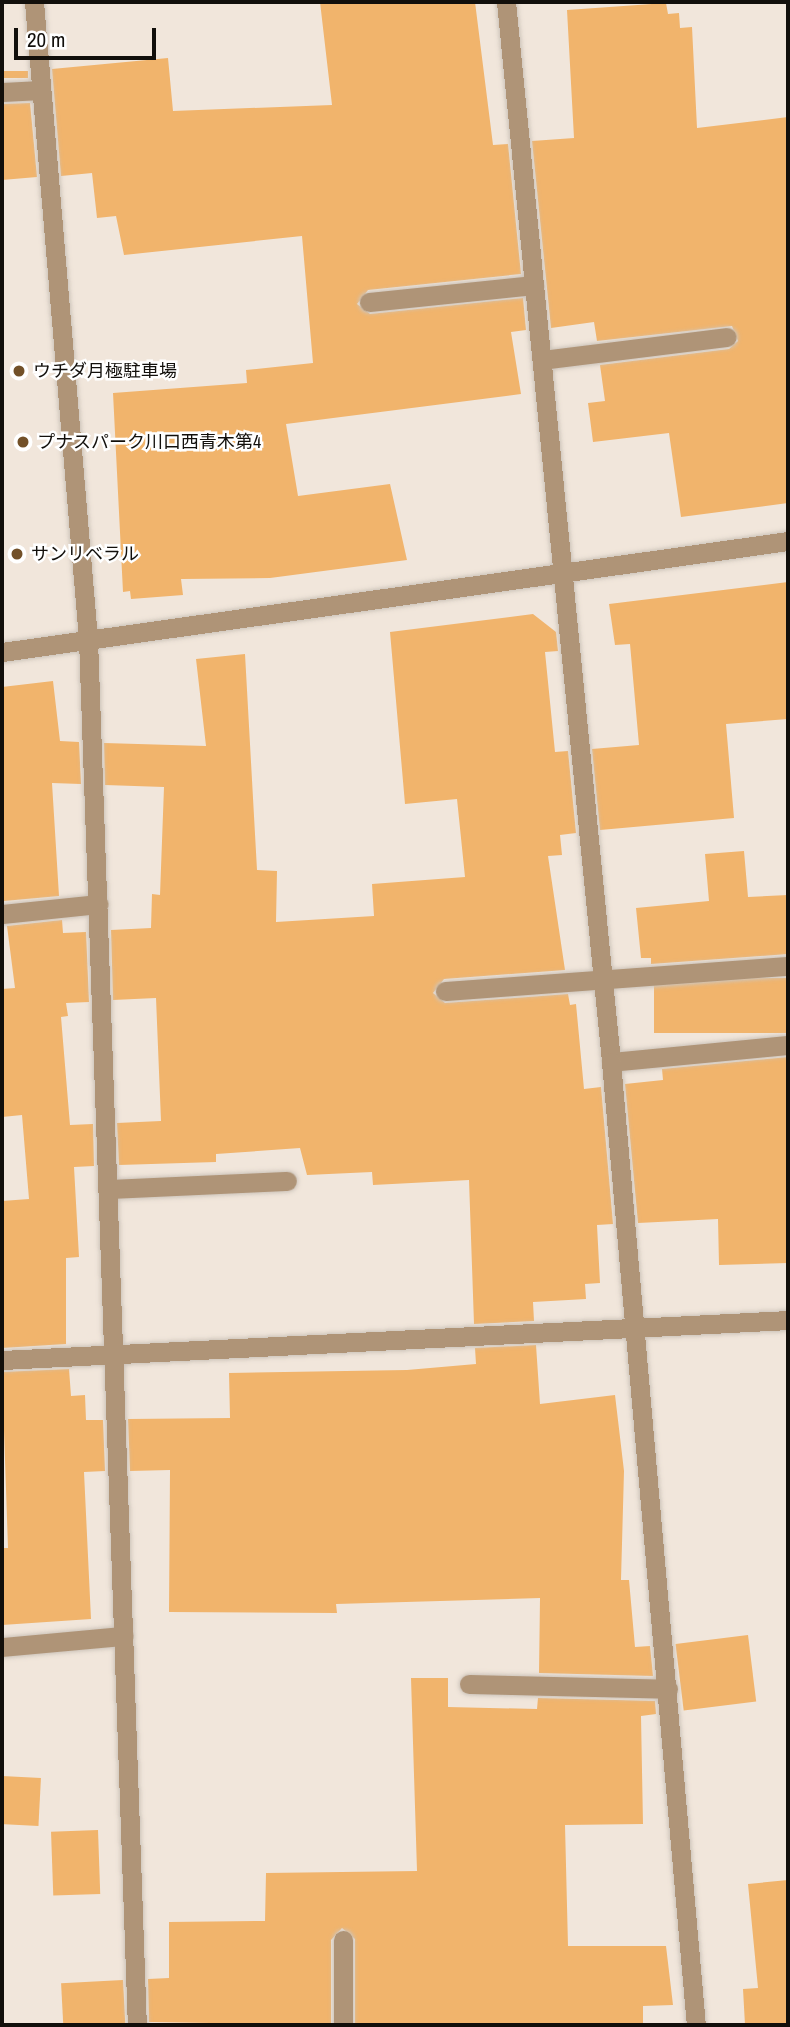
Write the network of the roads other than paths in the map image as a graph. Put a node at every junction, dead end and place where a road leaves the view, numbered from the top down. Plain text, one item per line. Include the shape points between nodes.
1 (34, 2) edge
2 (506, 2) edge
3 (41, 90) junction
4 (2, 92) edge
5 (534, 285) junction
6 (369, 302) dead end
7 (727, 337) dead end
8 (542, 360) junction
9 (788, 541) edge
10 (563, 573) junction
11 (88, 639) junction
12 (2, 652) edge
13 (98, 904) junction
14 (2, 914) edge
15 (788, 966) edge
16 (603, 979) junction
17 (445, 991) dead end
18 (788, 1045) edge
19 (611, 1062) junction
20 (287, 1181) dead end
21 (108, 1189) junction
22 (788, 1320) edge
23 (632, 1329) junction
24 (114, 1356) junction
25 (2, 1360) edge
26 (124, 1636) junction
27 (2, 1647) edge
28 (469, 1684) dead end
29 (668, 1689) junction
30 (343, 1940) dead end
31 (137, 2025) edge
32 (343, 2025) edge
33 (696, 2025) edge

1 - 3 street
2 - 5 street
3 - 4 street
3 - 11 street
5 - 6 street
5 - 8 street
7 - 8 street
8 - 10 street
9 - 10 street
10 - 11 street
10 - 16 street
11 - 12 street
11 - 13 street
13 - 14 street
13 - 21 street
15 - 16 street
16 - 17 street
16 - 19 street
18 - 19 street
19 - 23 street
20 - 21 street
21 - 24 street
22 - 23 street
23 - 24 street
23 - 29 street
24 - 25 street
24 - 26 street
26 - 27 street
26 - 31 street
28 - 29 street
29 - 33 street
30 - 32 street

